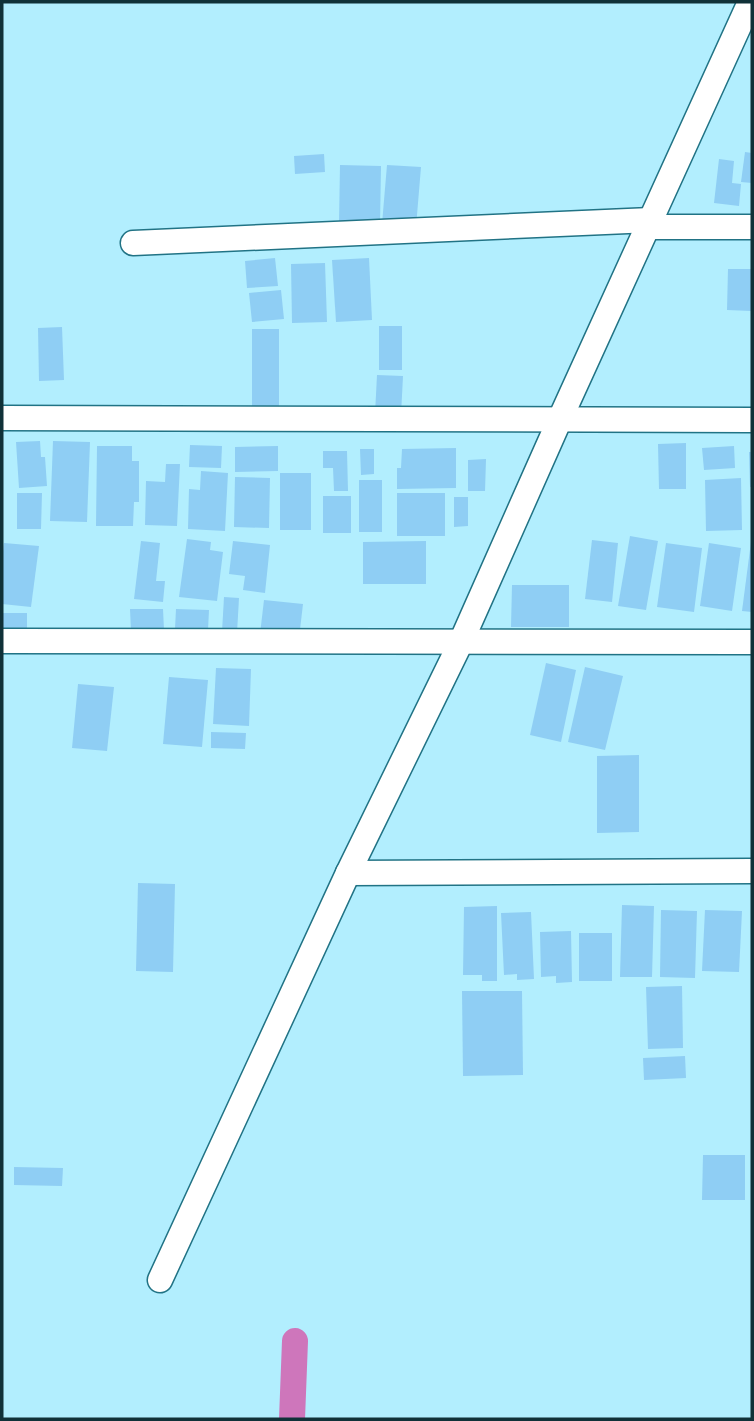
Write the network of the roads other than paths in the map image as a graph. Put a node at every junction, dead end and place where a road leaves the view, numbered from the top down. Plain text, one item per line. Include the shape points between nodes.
1 (750, 2) edge
2 (649, 223) junction
3 (752, 227) edge
4 (133, 243) dead end
5 (2, 418) edge
6 (559, 419) junction
7 (752, 420) edge
8 (2, 641) edge
9 (461, 642) junction
10 (752, 642) edge
11 (752, 871) edge
12 (348, 873) junction
13 (160, 1280) dead end

1 - 2 street
2 - 3 street
2 - 4 street
2 - 6 street
5 - 6 street
6 - 7 street
6 - 9 street
8 - 9 street
9 - 10 street
9 - 12 street
11 - 12 street
12 - 13 street

